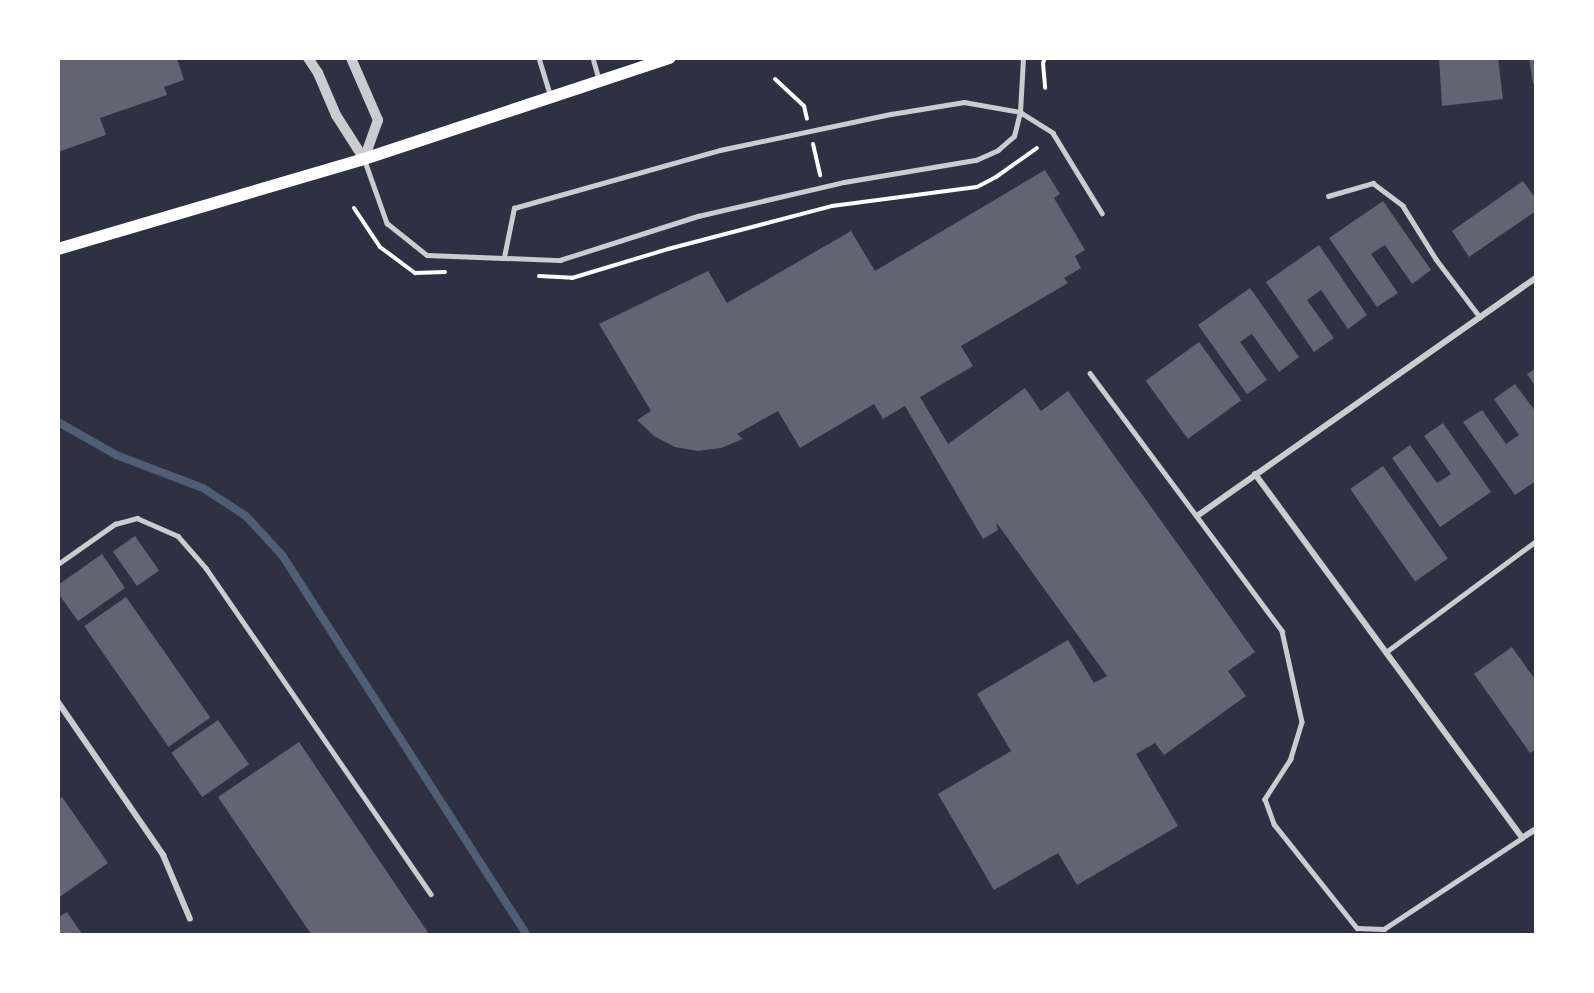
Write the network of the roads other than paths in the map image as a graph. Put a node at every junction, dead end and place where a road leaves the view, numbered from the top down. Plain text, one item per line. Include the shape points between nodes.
1 (308, 58) edge
2 (351, 58) edge
3 (539, 58) edge
4 (593, 58) edge
5 (670, 58) edge
6 (1023, 58) edge
7 (599, 82) junction
8 (551, 97) junction
9 (1020, 112) junction
10 (364, 159) junction
11 (1328, 196) dead end
12 (1102, 213) dead end
13 (58, 249) edge
14 (504, 257) junction
15 (1536, 278) edge
16 (1480, 317) junction
17 (1090, 373) dead end
18 (1255, 474) junction
19 (1197, 516) junction
20 (1536, 541) edge
21 (58, 564) edge
22 (1386, 652) junction
23 (58, 702) edge
24 (1536, 829) edge
25 (1522, 838) junction
26 (431, 894) dead end
27 (190, 919) dead end

1 - 10 street
2 - 10 street via 378,120
3 - 8 lane
4 - 7 lane
5 - 7 main road
6 - 9 lane
7 - 8 main road
8 - 10 main road
9 - 12 lane via 1053,133
9 - 14 lane via 1014,136 998,150 976,160 844,182 698,216 560,260
9 - 14 lane via 964,102 891,114 720,150 537,201 514,208
10 - 13 main road
10 - 14 lane via 387,223 427,255
11 - 16 lane via 1373,183 1403,206
15 - 16 street
16 - 18 street
17 - 19 lane
18 - 19 street
18 - 22 street
19 - 25 lane via 1282,631 1302,722 1291,759 1265,799 1274,824 1357,928 1384,929
20 - 22 lane
21 - 26 lane via 115,524 137,518 178,536 206,568
22 - 25 street
23 - 27 street via 163,855
24 - 25 street

